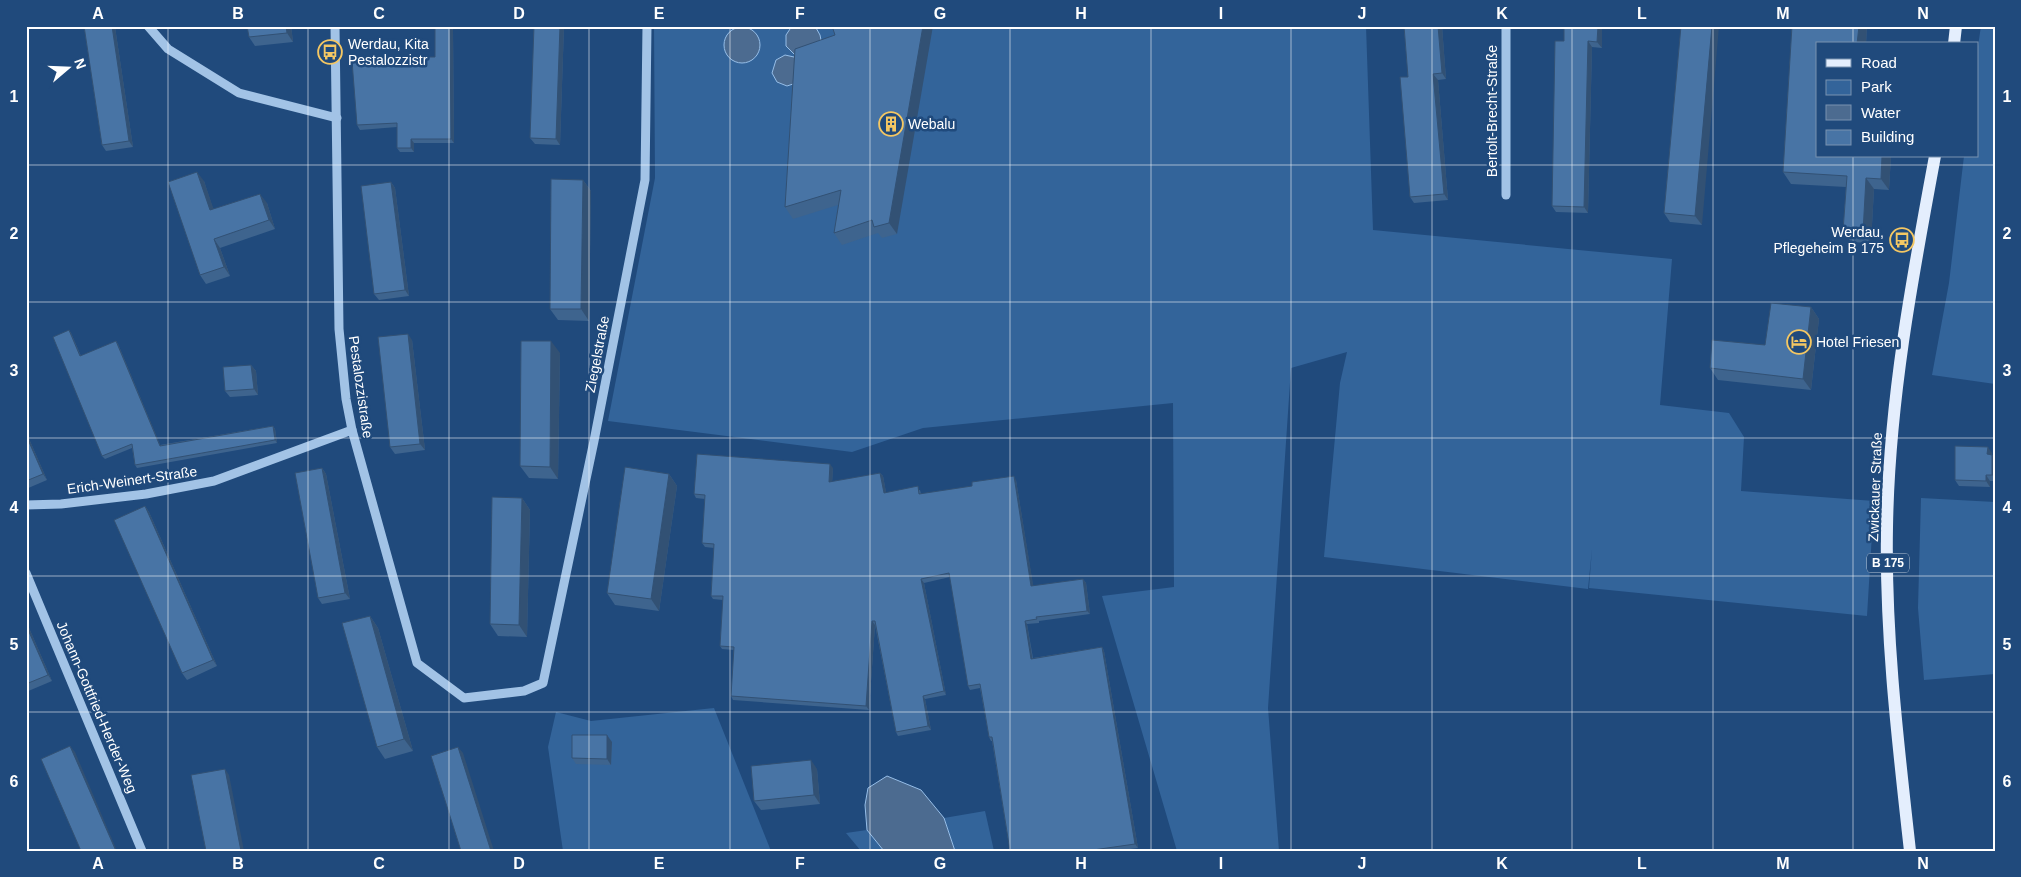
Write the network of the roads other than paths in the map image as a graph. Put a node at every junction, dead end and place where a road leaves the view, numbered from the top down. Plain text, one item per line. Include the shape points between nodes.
1 (148, 26) edge
2 (335, 26) edge
3 (647, 26) edge
4 (1506, 26) edge
5 (1956, 26) edge
6 (1954, 42) edge
7 (337, 118) junction
8 (1936, 158) edge
9 (1506, 195) dead end
10 (352, 430) junction
11 (26, 505) edge
12 (26, 574) edge
13 (542, 683) joint
14 (142, 851) edge
15 (1910, 851) edge

1 - 7 street via 168,49 239,93
2 - 7 street, Pestalozzistraße
3 - 13 street, Ziegelstraße via 645,180
4 - 9 street, Bertolt-Brecht-Straße
5 - 6 main road
7 - 10 street, Pestalozzistraße via 339,329
8 - 15 main road, Zwickauer Straße / B 175 via 1898,377 1887,526 1889,638
10 - 11 street, Erich-Weinert-Straße via 214,481 146,494
10 - 13 street, Pestalozzistraße via 417,663 464,698 524,691
12 - 14 street, Johann-Gottfried-Herder-Weg

